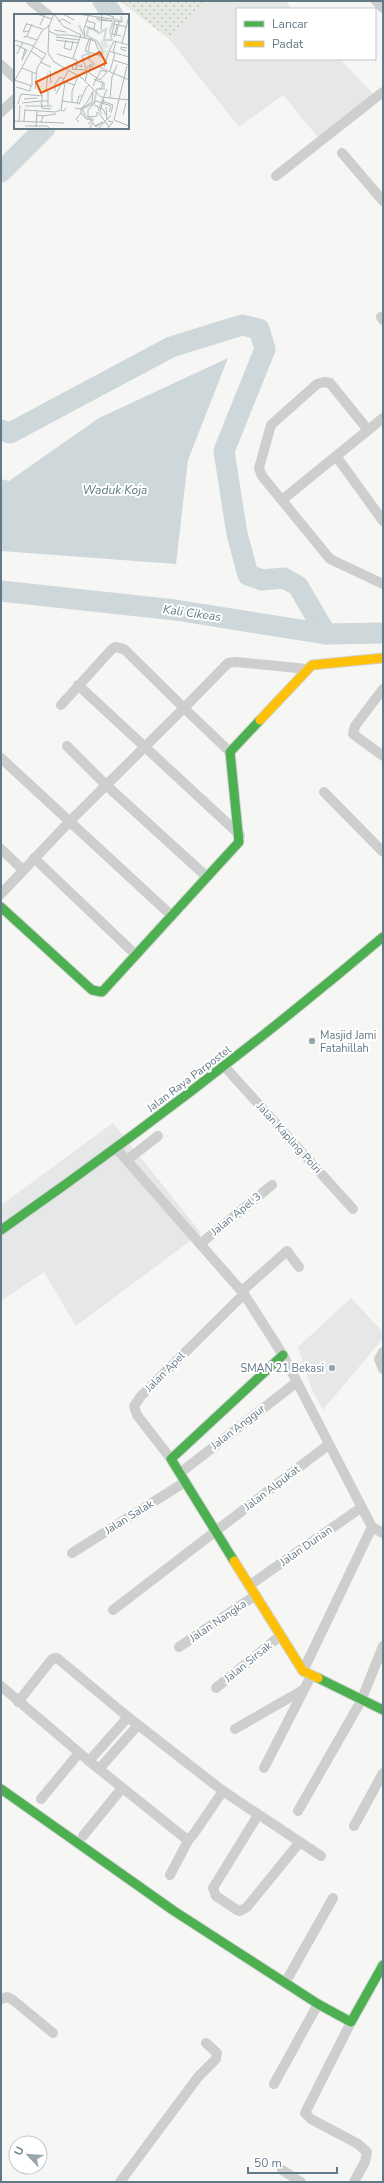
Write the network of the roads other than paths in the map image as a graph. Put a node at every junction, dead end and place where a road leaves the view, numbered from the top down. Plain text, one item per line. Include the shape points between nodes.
1 (31, 1) edge
2 (376, 1) edge
3 (383, 8) edge
4 (47, 14) edge
5 (1, 65) edge
6 (14, 77) edge
7 (383, 92) edge
8 (14, 100) edge
9 (1, 112) edge
10 (342, 153) dead end
11 (276, 176) dead end
12 (383, 201) edge
13 (383, 418) edge
14 (368, 430) junction
15 (336, 456) junction
16 (282, 500) junction
17 (383, 521) edge
18 (383, 584) edge
19 (383, 658) edge
20 (307, 669) junction
21 (78, 685) junction
22 (383, 689) edge
23 (60, 705) dead end
24 (184, 708) junction
25 (144, 745) junction
26 (67, 746) dead end
27 (230, 752) junction
28 (383, 756) edge
29 (1, 758) edge
30 (106, 785) junction
31 (324, 792) dead end
32 (70, 821) junction
33 (240, 835) junction
34 (1, 849) edge
35 (383, 852) edge
36 (34, 858) junction
37 (23, 870) junction
38 (207, 877) junction
39 (1, 894) edge
40 (1, 906) edge
41 (172, 916) junction
42 (383, 937) edge
43 (136, 955) junction
44 (225, 1068) junction
45 (158, 1136) dead end
46 (116, 1148) junction
47 (127, 1160) junction
48 (272, 1185) dead end
49 (354, 1209) dead end
50 (1, 1230) edge
51 (200, 1244) junction
52 (299, 1267) dead end
53 (243, 1292) junction
54 (383, 1352) edge
55 (283, 1355) junction
56 (383, 1369) edge
57 (297, 1382) junction
58 (328, 1445) junction
59 (171, 1459) junction
60 (183, 1478) junction
61 (362, 1507) junction
62 (372, 1527) junction
63 (216, 1531) junction
64 (383, 1533) edge
65 (72, 1553) dead end
66 (250, 1585) junction
67 (256, 1595) junction
68 (113, 1610) dead end
69 (280, 1636) junction
70 (383, 1646) edge
71 (180, 1648) dead end
72 (307, 1674) junction
73 (1, 1686) edge
74 (216, 1688) dead end
75 (303, 1690) junction
76 (361, 1701) junction
77 (18, 1702) junction
78 (383, 1710) edge
79 (128, 1717) junction
80 (138, 1725) junction
81 (235, 1729) dead end
82 (79, 1753) junction
83 (89, 1761) junction
84 (264, 1768) dead end
85 (99, 1769) junction
86 (383, 1772) edge
87 (1, 1788) edge
88 (122, 1788) junction
89 (223, 1791) junction
90 (41, 1799) dead end
91 (298, 1811) dead end
92 (258, 1815) junction
93 (354, 1826) dead end
94 (83, 1836) dead end
95 (189, 1839) junction
96 (299, 1843) junction
97 (321, 1856) dead end
98 (170, 1875) dead end
99 (333, 1898) dead end
100 (383, 1965) edge
101 (284, 1983) junction
102 (1, 1999) edge
103 (318, 2004) junction
104 (351, 2022) junction
105 (53, 2032) dead end
106 (206, 2043) dead end
107 (274, 2084) dead end
108 (282, 2170) dead end
109 (120, 2182) edge
110 (301, 2182) edge
111 (354, 2182) edge

1 - 4 street
2 - 3 street
5 - 6 street
7 - 11 street
8 - 9 street
10 - 12 street
13 - 14 street
14 - 15 street
14 - 16 street via 330,383 317,384 271,425 259,468 262,476
15 - 16 street
15 - 17 street
16 - 18 street via 330,559
19 - 20 street via 317,664
20 - 24 street via 236,662 228,664
20 - 27 street
21 - 23 street
21 - 24 street via 110,650 119,647
21 - 25 street
22 - 28 street via 355,726 353,734
24 - 25 street
24 - 27 street
25 - 30 street
25 - 33 street
26 - 30 street
27 - 33 street
29 - 32 street
30 - 32 street
30 - 38 street
31 - 35 street
32 - 36 street
32 - 41 street
33 - 38 street via 239,842
34 - 37 street
36 - 37 street
36 - 43 street
37 - 39 street
38 - 41 street
40 - 43 street via 97,992 102,992
41 - 43 street
42 - 44 street, Jalan Raya Parpostel via 301,1008
44 - 46 street, Jalan Raya Parpostel
44 - 49 street, Jalan Kapling Polri
45 - 47 street
46 - 47 street
46 - 50 street, Jalan Raya Parpostel
47 - 51 street
48 - 51 street, Jalan Apel 3
51 - 53 street
52 - 53 street via 287,1251
53 - 55 street
53 - 59 street, Jalan Apel via 134,1406 137,1415
54 - 56 street via 379,1359
55 - 57 street
55 - 59 street
57 - 58 street
57 - 60 street, Jalan Anggur
58 - 61 street
58 - 63 street, Jalan Alpukat
59 - 60 street
60 - 63 street
60 - 65 street, Jalan Salak
61 - 62 street
61 - 66 street, Jalan Durian
62 - 64 street
62 - 72 street
63 - 66 street
63 - 68 street, Jalan Alpukat
66 - 67 street
67 - 69 street
67 - 71 street, Jalan Nangka
69 - 72 street
69 - 74 street, Jalan Sirsak
70 - 76 street
72 - 75 street
72 - 76 street
73 - 77 street
75 - 81 street
75 - 84 street
76 - 78 street
76 - 91 street
77 - 79 street via 52,1659 57,1658
77 - 82 street
79 - 80 street
79 - 83 street
80 - 85 street
80 - 89 street
82 - 83 street
82 - 90 street
83 - 85 street
85 - 88 street
86 - 93 street
87 - 101 street via 174,1911
88 - 94 street
88 - 95 street
89 - 92 street
89 - 95 street
92 - 96 street
92 - 96 street via 213,1888 216,1896 237,1910 247,1907
95 - 98 street
96 - 97 street
99 - 101 street
100 - 104 street
101 - 103 street
102 - 105 street via 7,1997 13,2000
103 - 104 street
103 - 107 street
104 - 111 street via 305,2113 311,2119 358,2144 366,2152 365,2162
106 - 109 street via 217,2053 216,2059 198,2077
108 - 110 street

